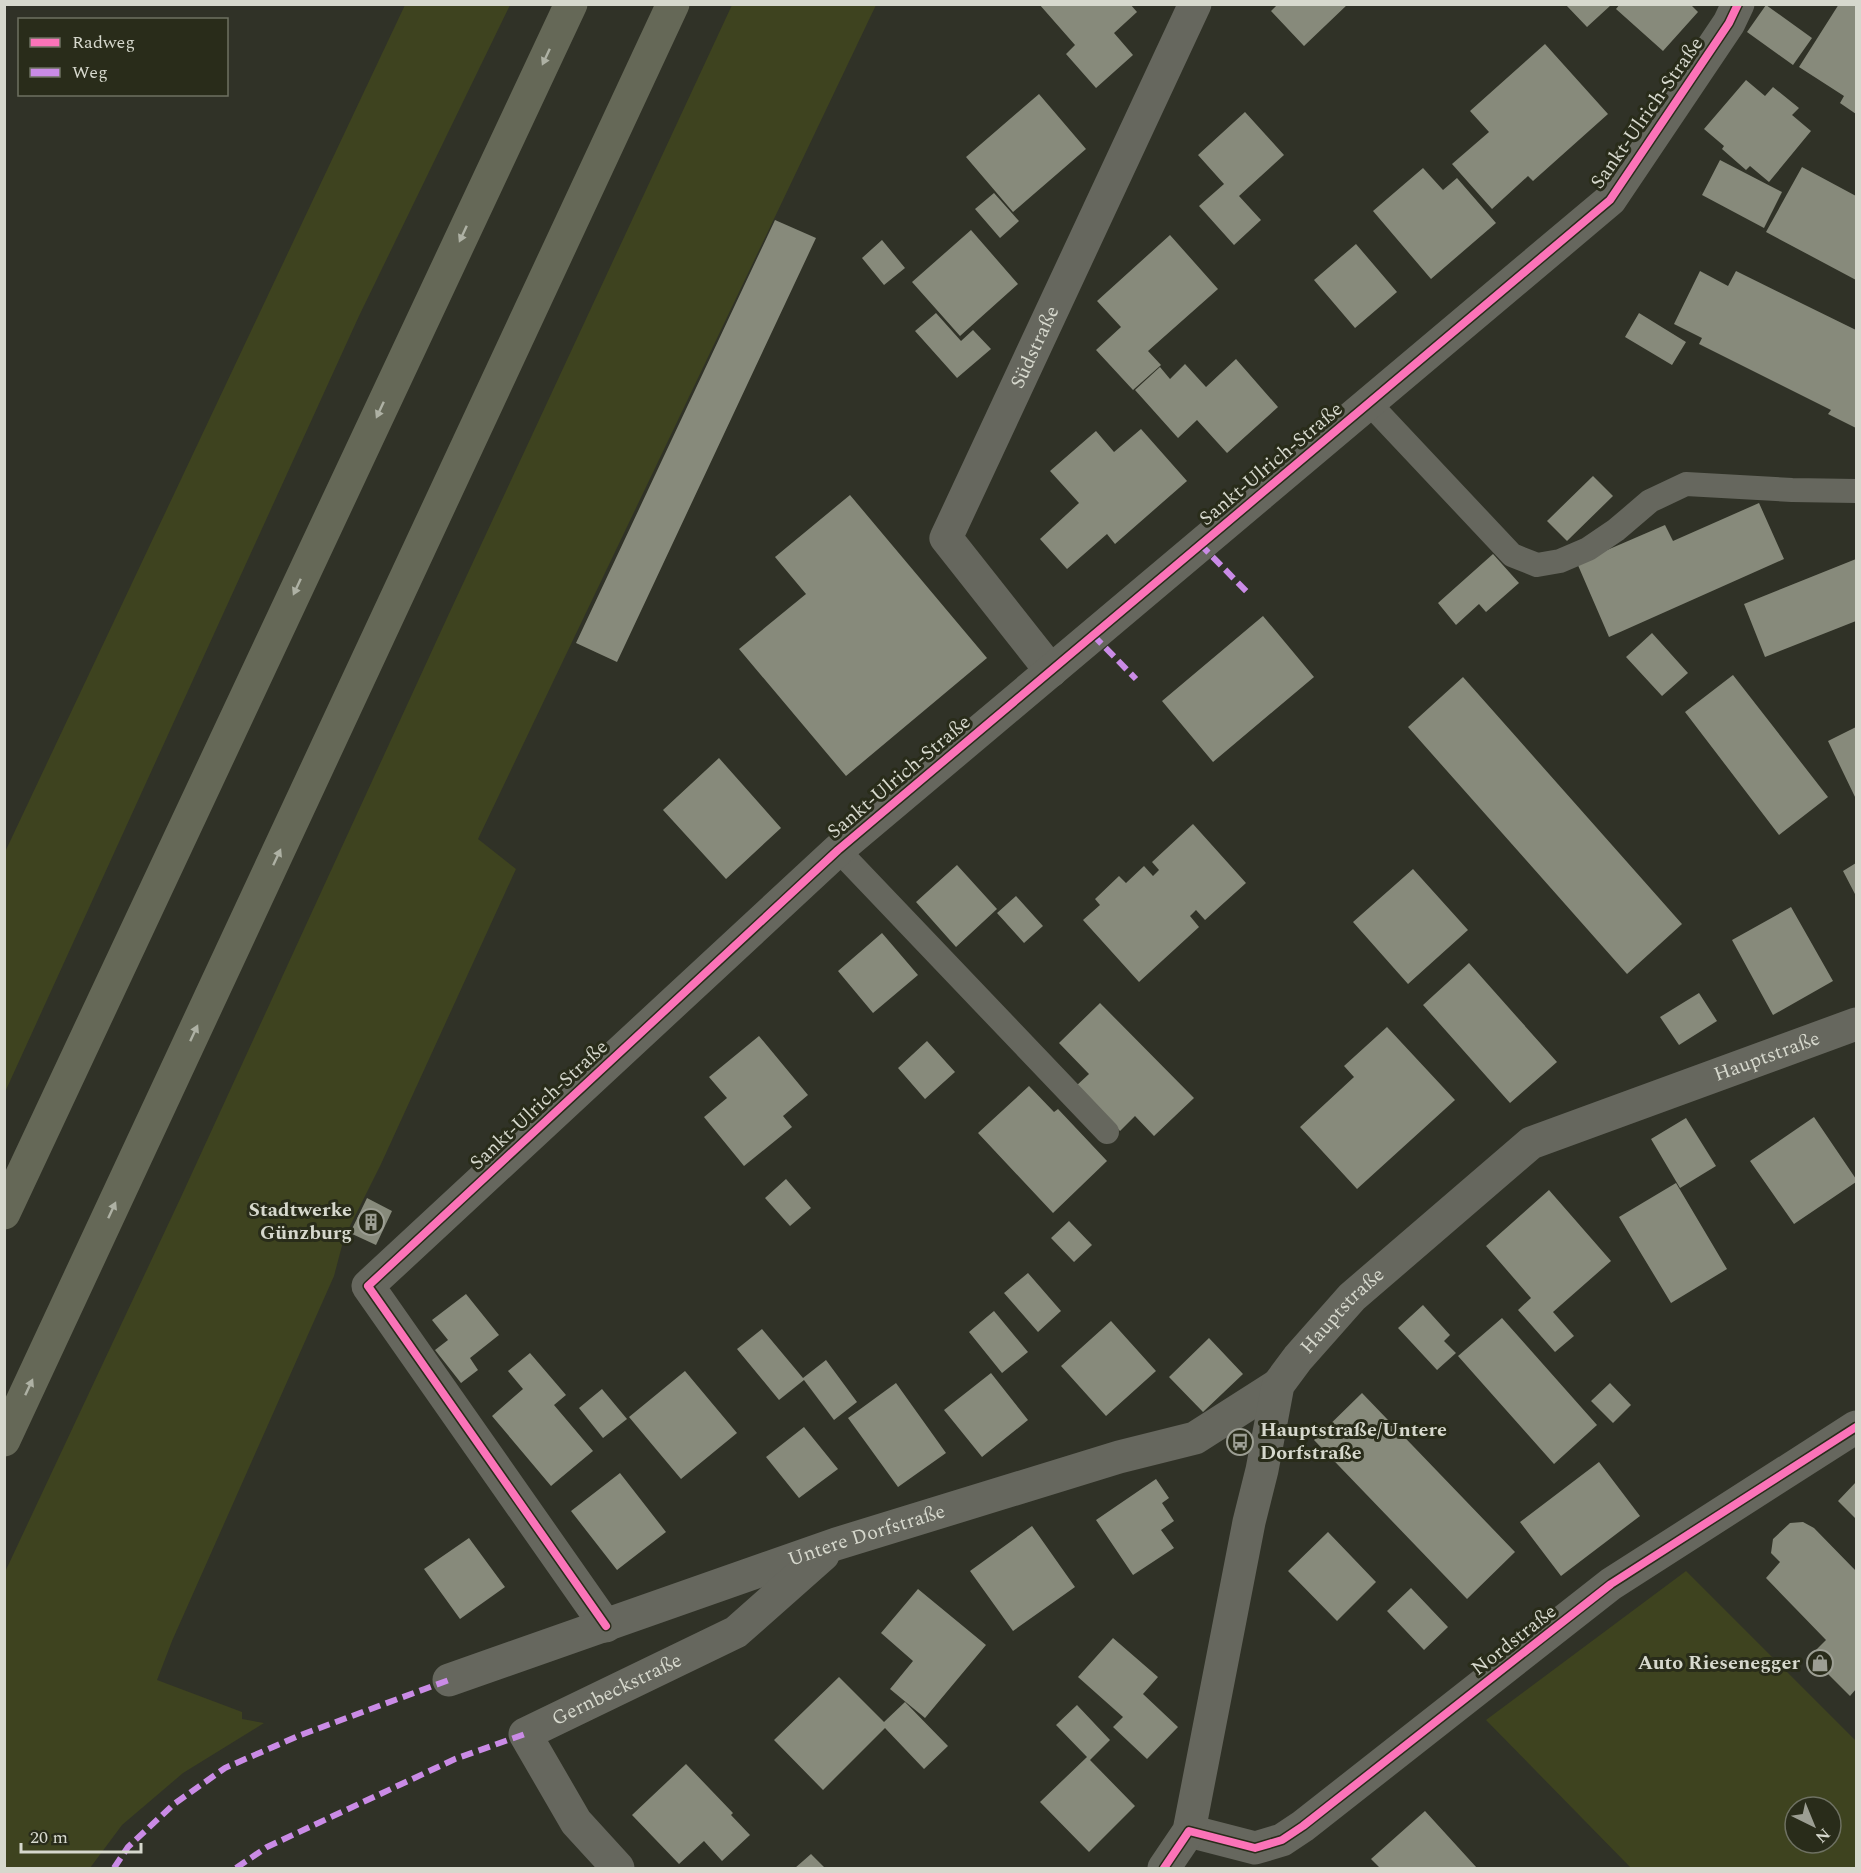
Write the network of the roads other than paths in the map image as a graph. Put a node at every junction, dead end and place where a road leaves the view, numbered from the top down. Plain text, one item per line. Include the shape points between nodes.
1 (570, 4) edge
2 (673, 4) edge
3 (1195, 4) edge
4 (1737, 4) edge
5 (1369, 403) junction
6 (1857, 491) edge
7 (1051, 671) junction
8 (838, 850) junction
9 (1857, 1024) edge
10 (1107, 1132) dead end
11 (4, 1213) edge
12 (1278, 1385) junction
13 (1857, 1427) edge
14 (4, 1440) edge
15 (836, 1544) junction
16 (606, 1626) junction
17 (449, 1680) dead end
18 (1189, 1831) junction
19 (618, 1869) edge
20 (1164, 1869) edge

1 -> 11 highway
14 -> 2 highway
3 - 7 street, Südstraße via 946,538
4 - 5 street, Sankt-Ulrich-Straße via 1729,23 1610,200
5 - 6 lane via 1512,555 1538,565 1588,549 1650,501 1686,484
5 - 7 street, Sankt-Ulrich-Straße
7 - 8 street, Sankt-Ulrich-Straße
8 - 10 lane
8 - 16 street, Sankt-Ulrich-Straße via 368,1286
9 - 12 street, Hauptstraße via 1531,1143 1352,1297
12 - 15 street, Untere Dorfstraße via 1196,1438 1119,1457
12 - 18 street, Hauptstraße
13 - 18 street, Nordstraße via 1611,1584 1282,1840 1255,1848
15 - 16 street, Untere Dorfstraße
15 - 19 street, Gernbeckstraße via 736,1632 525,1734 576,1822
16 - 17 street, Untere Dorfstraße
18 - 20 street, Hauptstraße

